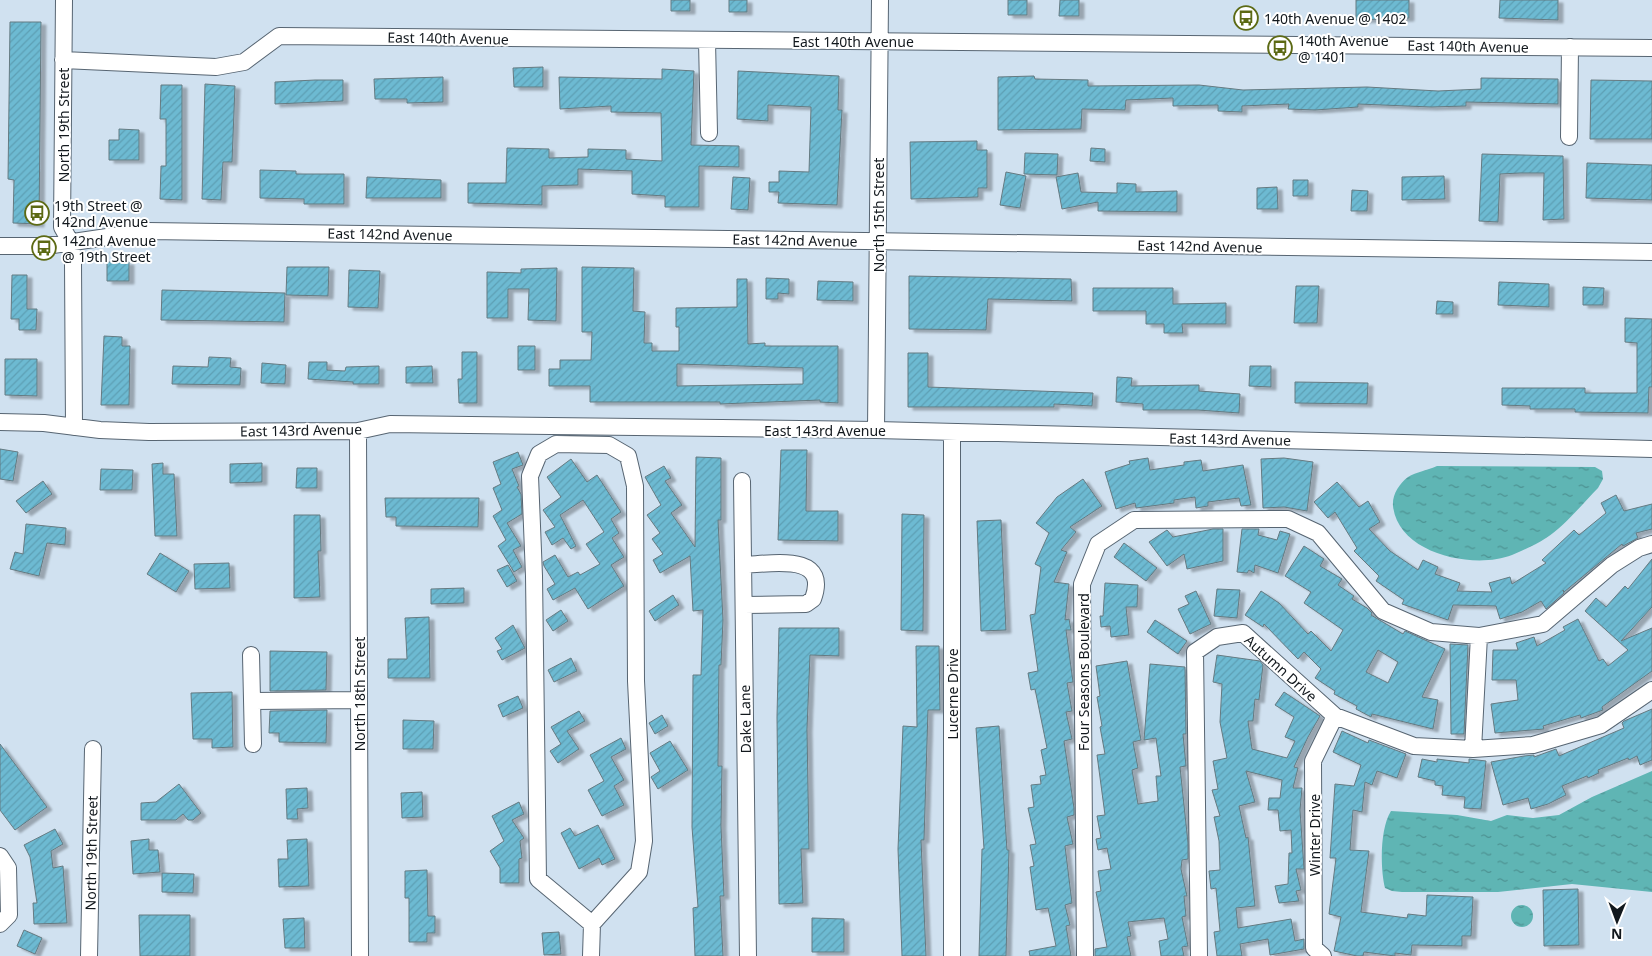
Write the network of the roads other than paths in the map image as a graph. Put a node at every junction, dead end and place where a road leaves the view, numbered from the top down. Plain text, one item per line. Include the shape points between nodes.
1 (64, 0) edge
2 (880, 0) edge
3 (707, 41) junction
4 (880, 41) junction
5 (1570, 47) junction
6 (1652, 48) edge
7 (63, 60) junction
8 (709, 133) dead end
9 (1569, 137) dead end
10 (878, 241) junction
11 (71, 243) junction
12 (0, 246) edge
13 (1652, 252) edge
14 (0, 422) edge
15 (74, 427) junction
16 (876, 430) junction
17 (358, 431) junction
18 (952, 432) junction
19 (1652, 449) edge
20 (742, 481) dead end
21 (1652, 544) edge
22 (743, 565) junction
23 (744, 605) junction
24 (1479, 636) junction
25 (251, 655) dead end
26 (1652, 690) edge
27 (359, 700) junction
28 (253, 702) junction
29 (1335, 716) junction
30 (253, 744) dead end
31 (92, 750) dead end
32 (1473, 750) junction
33 (0, 856) edge
34 (0, 924) edge
35 (592, 924) junction
36 (89, 956) edge
37 (360, 956) edge
38 (592, 956) edge
39 (748, 956) edge
40 (952, 956) edge
41 (1085, 956) edge
42 (1199, 956) edge
43 (1323, 956) edge

1 - 7 street, North 19th Street
2 - 4 street, North 15th Street
3 - 4 street, East 140th Avenue
3 - 7 street, East 140th Avenue via 279,36 236,65 216,67
3 - 8 street
4 - 5 street, East 140th Avenue
4 - 10 street, North 15th Street
5 - 6 street, East 140th Avenue
5 - 9 street
7 - 11 street, North 19th Street via 62,227
10 - 11 street, East 142nd Avenue via 148,230
10 - 13 street, East 142nd Avenue
10 - 16 street, North 15th Street
11 - 12 street, East 142nd Avenue
11 - 15 street, North 19th Street
14 - 15 street, East 143rd Avenue
15 - 17 street, East 143rd Avenue via 149,432
16 - 17 street, East 143rd Avenue via 390,424
16 - 18 street, East 143rd Avenue
17 - 27 street, North 18th Street
18 - 19 street, East 143rd Avenue
18 - 40 street, Lucerne Drive
20 - 22 street, Dake Lane
21 - 24 street, Four Seasons Boulevard via 1639,548 1612,565 1543,624
22 - 23 street, Dake Lane
22 - 23 street via 804,565 814,572 816,581 813,599 806,604
23 - 39 street, Dake Lane
24 - 32 street
24 - 41 street, Four Seasons Boulevard via 1431,632 1384,611 1318,533 1288,520 1134,520 1098,544 1082,584
25 - 28 street
26 - 32 street, Autumn Drive via 1601,725 1533,745
27 - 28 street
27 - 37 street, North 18th Street
28 - 30 street
29 - 32 street, Autumn Drive via 1414,746
29 - 42 street, Autumn Drive via 1243,633 1217,637 1195,652
29 - 43 street, Winter Drive via 1314,761 1314,948
31 - 36 street, North 19th Street
33 - 34 street via 8,868 9,914
35 - 35 street via 639,872 644,842 636,681 635,486 628,456 609,445 556,444 539,454 530,476 538,879
35 - 38 street

